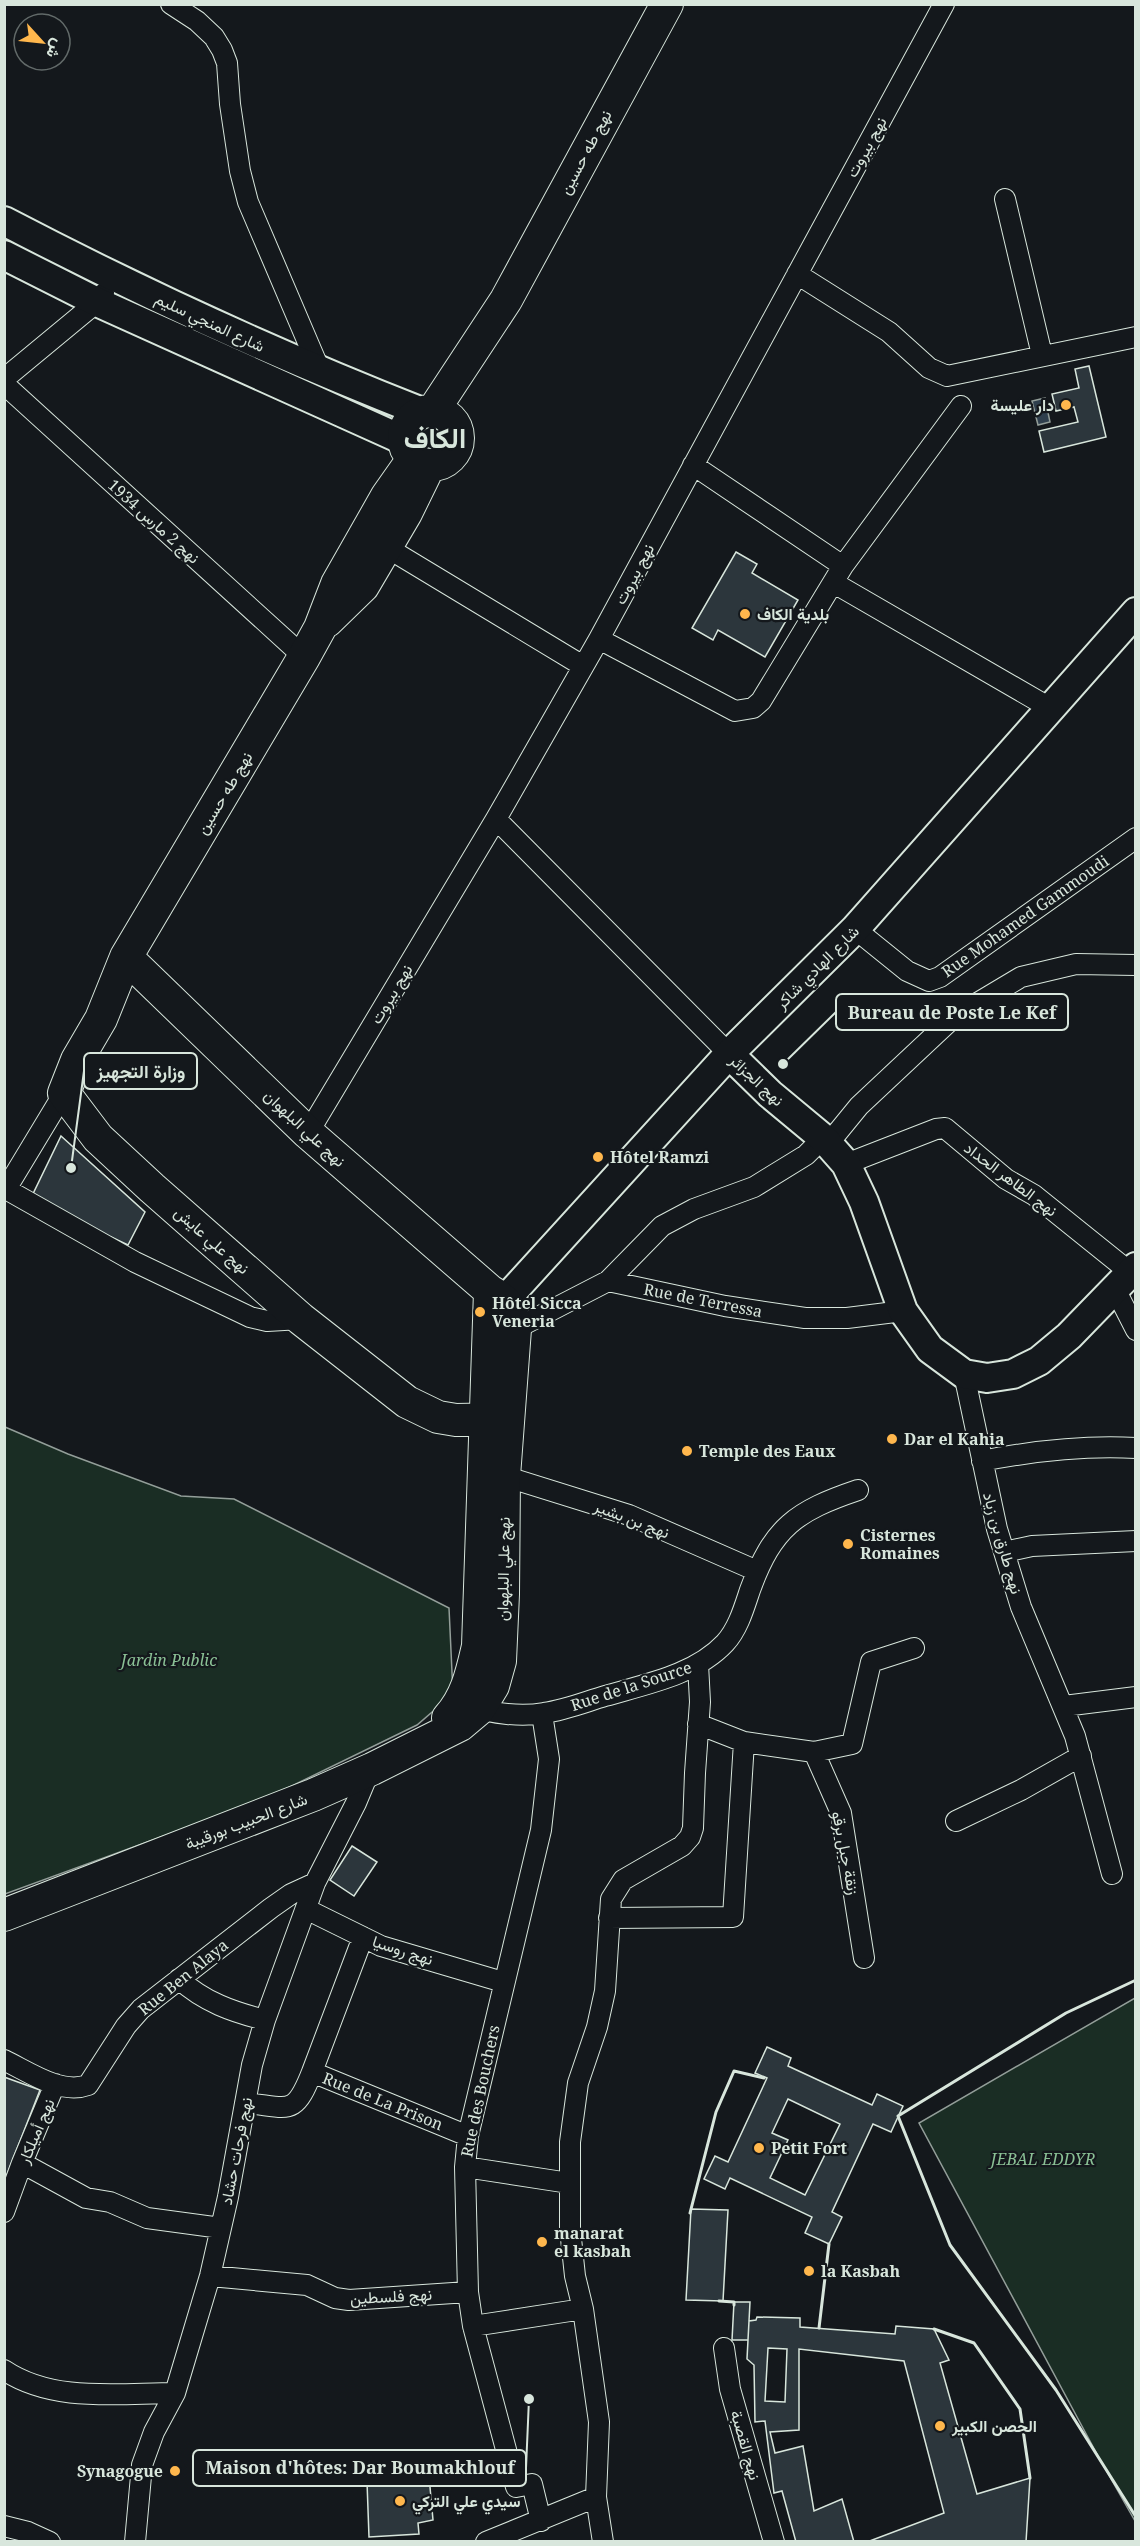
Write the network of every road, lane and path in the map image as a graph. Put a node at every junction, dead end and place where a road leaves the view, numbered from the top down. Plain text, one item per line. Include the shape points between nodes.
1 (171, 4) edge
2 (667, 4) edge
3 (944, 4) edge
4 (1005, 199) dead end
5 (4, 221) edge
6 (4, 255) edge
7 (797, 274) junction
8 (115, 279) junction
9 (97, 302) junction
10 (1136, 337) edge
11 (1042, 355) junction
12 (321, 373) junction
13 (4, 380) edge
14 (4, 384) edge
15 (961, 406) dead end
16 (436, 415) junction
17 (415, 455) junction
18 (693, 465) junction
19 (386, 547) junction
20 (838, 575) junction
21 (1136, 612) edge
22 (320, 628) junction
23 (599, 639) junction
24 (304, 657) junction
25 (584, 666) junction
26 (1050, 708) junction
27 (496, 819) junction
28 (1136, 838) edge
29 (855, 929) junction
30 (126, 957) junction
31 (1136, 965) edge
32 (729, 1054) junction
33 (64, 1093) junction
34 (308, 1134) junction
35 (832, 1149) junction
36 (5, 1189) edge
37 (1127, 1277) edge
38 (608, 1281) junction
39 (500, 1308) junction
40 (903, 1311) junction
41 (301, 1319) junction
42 (1136, 1330) edge
43 (964, 1374) junction
44 (496, 1419) junction
45 (1136, 1448) edge
46 (982, 1461) junction
47 (504, 1476) junction
48 (858, 1490) dead end
49 (1136, 1541) edge
50 (1004, 1551) junction
51 (757, 1571) junction
52 (914, 1648) dead end
53 (698, 1664) junction
54 (1136, 1697) edge
55 (470, 1706) junction
56 (1064, 1706) junction
57 (542, 1714) junction
58 (698, 1724) junction
59 (744, 1742) junction
60 (814, 1752) junction
61 (1081, 1756) junction
62 (370, 1763) junction
63 (956, 1821) dead end
64 (1112, 1874) dead end
65 (315, 1883) junction
66 (4, 1902) edge
67 (306, 1909) junction
68 (4, 1915) edge
69 (609, 1918) junction
70 (363, 1937) junction
71 (864, 1958) dead end
72 (179, 1980) junction
73 (503, 1982) junction
74 (265, 2020) junction
75 (4, 2060) edge
76 (312, 2072) junction
77 (55, 2084) junction
78 (245, 2103) junction
79 (468, 2136) junction
80 (22, 2163) junction
81 (465, 2167) junction
82 (569, 2183) junction
83 (4, 2212) edge
84 (221, 2228) junction
85 (210, 2276) junction
86 (468, 2292) junction
87 (583, 2309) junction
88 (474, 2326) junction
89 (724, 2348) dead end
90 (4, 2370) edge
91 (175, 2393) junction
92 (596, 2497) junction
93 (541, 2521) junction
94 (4, 2526) edge
95 (51, 2541) edge
96 (135, 2541) edge
97 (486, 2541) edge
98 (603, 2541) edge
99 (774, 2541) edge

1 - 12 street via 197,21 222,50 248,202
2 - 16 main road, نهج طه حسين via 506,300
3 - 7 street, نهج بيروت
4 - 11 street
5 - 8 main road, شارع المنجي سليم
6 - 9 main road, شارع المنجي سليم
7 - 11 street via 889,332 929,368 946,376
7 - 18 street, نهج بيروت
8 - 9 street
8 - 12 main road, شارع المنجي سليم
9 - 13 street
9 - 17 main road, شارع المنجي سليم
10 - 11 street
12 - 16 main road, شارع المنجي سليم
14 - 24 street, نهج 2 مارس 1934
15 - 20 street
16 - 17 main road via 412,419 405,429
16 - 17 main road via 458,434 458,446 441,464
17 - 19 main road, نهج طه حسين via 406,513
17 - 22 main road, نهج طه حسين via 337,584
18 - 20 street
18 - 23 street, نهج بيروت
19 - 22 main road, نهج طه حسين via 363,586
19 - 25 street
20 - 23 street via 761,701 744,711 735,711
20 - 26 street
21 - 26 main road, شارع الهادي شاكر
22 - 24 main road, نهج طه حسين
23 - 25 street, نهج بيروت
24 - 30 main road, نهج طه حسين
25 - 27 street, نهج بيروت
26 - 29 main road, شارع الهادي شاكر
27 - 32 street, نهج الجزائر
27 - 34 street, نهج بيروت
28 - 29 street, Rue Mohamed Gammoudi via 929,981 907,971
29 - 32 main road, شارع الهادي شاكر
30 - 33 main road
30 - 34 main road, نهج علي البلهوان
31 - 35 street via 1076,964 1021,977 954,1017 860,1106
32 - 35 main road, نهج الجزائر
32 - 39 main road, شارع الهادي شاكر
33 - 36 street
33 - 41 main road, نهج علي عايش via 98,1138
34 - 39 main road, نهج علي البلهوان
35 - 37 street, نهج الطاهر الحداد via 945,1128 1006,1179 1034,1195
35 - 38 street via 806,1155 754,1187 694,1209 662,1226
35 - 40 main road, نهج الجزائر via 864,1202
36 - 41 street via 135,1262 250,1317 267,1321
37 - 42 street
37 - 43 main road via 1039,1361 1013,1374 987,1378
38 - 39 street
38 - 40 street, Rue de Terressa via 805,1318
39 - 44 main road, نهج علي البلهوان
40 - 43 main road, نهج الجزائر via 930,1348
41 - 44 main road, نهج علي عايش via 407,1402 438,1417
43 - 46 street, نهج طارق بن زياد
44 - 47 main road, نهج علي البلهوان
44 - 55 main road, نهج علي البلهوان
45 - 46 street via 1060,1449
46 - 50 street, نهج طارق بن زياد
47 - 51 street, نهج بن بشير via 629,1515
47 - 55 main road, نهج علي البلهوان via 500,1661 493,1686
48 - 51 street, Rue de la Source via 827,1500 794,1518 780,1532
49 - 50 street
50 - 56 street, نهج طارق بن زياد via 1022,1607
51 - 53 street, Rue de la Source via 739,1622 725,1643
52 - 60 street via 871,1662 852,1744
53 - 57 street, Rue de la Source
53 - 58 street
54 - 56 street
55 - 57 street, Rue de la Source via 503,1713
55 - 62 main road, شارع الحبيب بورقيبة
56 - 61 street, نهج طارق بن زياد
57 - 73 street, Rue des Bouchers via 549,1759 544,1807 537,1854
58 - 59 street
58 - 69 street via 690,1837 682,1846 623,1880 611,1899
59 - 60 street
59 - 69 street via 734,1917
60 - 71 street, زنقة جبل برقو via 841,1814
61 - 63 street
61 - 64 street, نهج طارق بن زياد
62 - 65 street, نهج فرحات حشاد
62 - 66 main road, شارع الحبيب بورقيبة
62 - 68 main road, شارع الحبيب بورقيبة via 313,1795
65 - 67 street, نهج فرحات حشاد
65 - 72 street, Rue Ben Alaya via 271,1908
67 - 70 street, نهج روسيا
67 - 74 street, نهج فرحات حشاد
69 - 82 street via 605,1991 578,2084
70 - 73 street, نهج روسيا via 394,1951
70 - 76 street
72 - 74 street via 232,2012
72 - 77 street, Rue Ben Alaya via 141,2009 126,2026 88,2085 79,2088
73 - 79 street, Rue des Bouchers
74 - 78 street, نهج فرحات حشاد
75 - 77 street, Rue Ben Alaya
76 - 78 street, Rue de La Prison via 302,2096 288,2107
76 - 79 street, Rue de La Prison
77 - 80 street, نهج أميلكار
78 - 84 street, نهج فرحات حشاد
79 - 81 street, Rue des Bouchers
80 - 83 street, نهج أميلكار
80 - 84 street via 86,2198 110,2202 147,2218
81 - 82 street
81 - 86 street, Rue des Bouchers
82 - 87 street via 575,2276
84 - 85 street, نهج فرحات حشاد
85 - 86 street, نهج فلسطين via 307,2285 349,2300
85 - 91 street, نهج فرحات حشاد
86 - 88 street, Rue des Bouchers
87 - 88 street
87 - 92 street via 599,2422
88 - 93 street, Rue des Bouchers via 516,2487 532,2484
89 - 99 street, نهج القصبة via 729,2389
90 - 91 street via 67,2393
91 - 96 street, نهج فرحات حشاد via 142,2465
92 - 93 street
92 - 98 street
93 - 97 street
94 - 95 street

